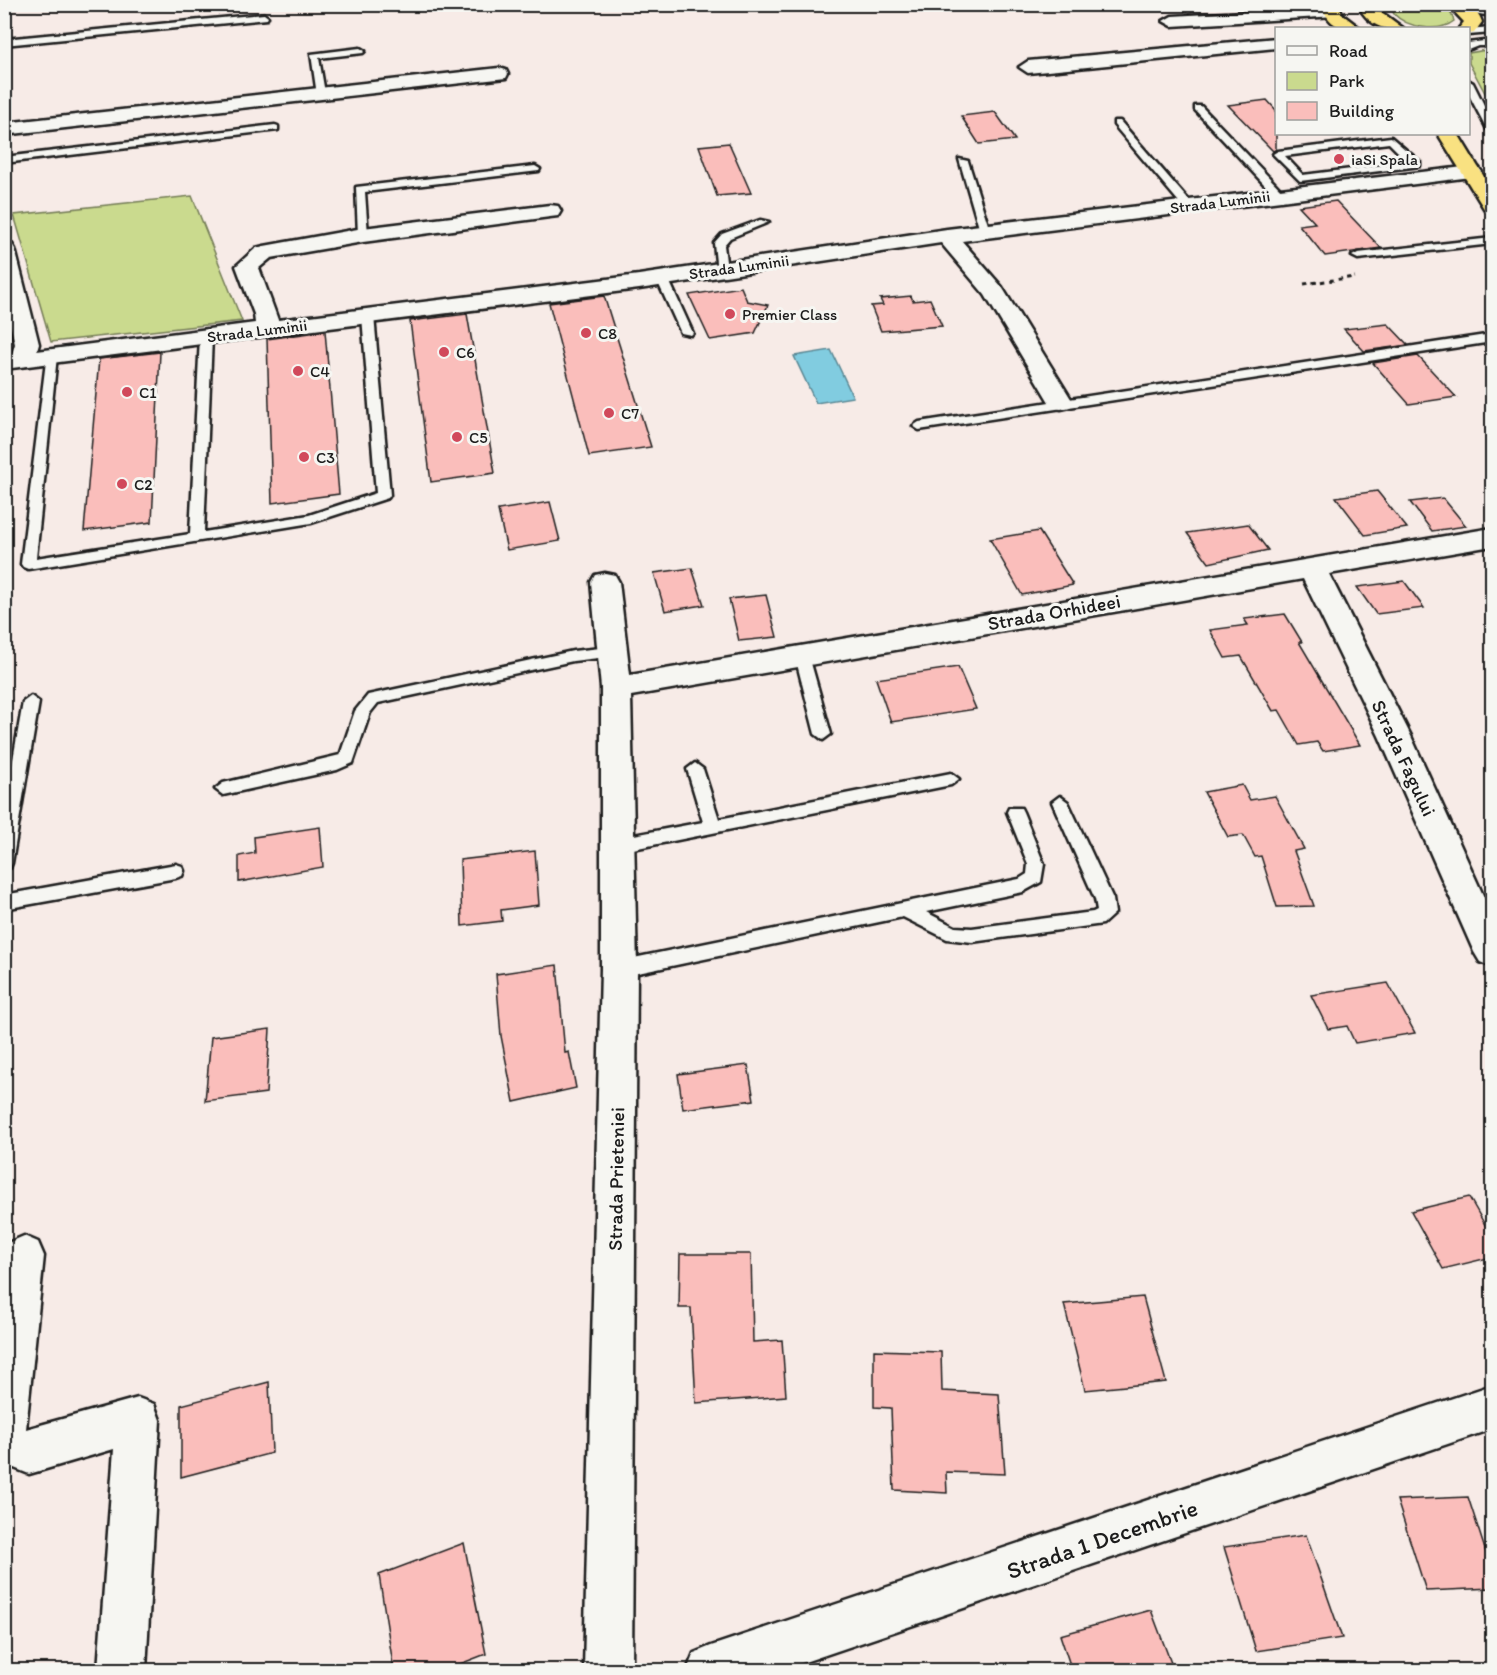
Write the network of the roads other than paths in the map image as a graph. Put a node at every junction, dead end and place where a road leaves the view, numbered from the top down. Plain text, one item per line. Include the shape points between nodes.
1 (1373, 4) edge
2 (1459, 7) edge
3 (1330, 8) edge
4 (1492, 13) edge
5 (264, 16) dead end
6 (1172, 21) dead end
7 (1350, 27) edge
8 (1389, 27) edge
9 (1470, 27) edge
10 (1470, 30) edge
11 (1492, 30) edge
12 (4, 42) edge
13 (1275, 43) edge
14 (1492, 43) edge
15 (1470, 46) edge
16 (360, 51) dead end
17 (1028, 67) dead end
18 (499, 74) dead end
19 (1470, 87) edge
20 (320, 93) junction
21 (1198, 108) dead end
22 (1117, 123) dead end
23 (1470, 127) edge
24 (275, 128) dead end
25 (4, 129) edge
26 (1492, 129) edge
27 (1449, 135) edge
28 (1373, 142) junction
29 (1482, 148) dead end
30 (4, 160) edge
31 (963, 161) dead end
32 (1398, 166) junction
33 (535, 169) dead end
34 (1472, 172) junction
35 (1423, 178) junction
36 (1280, 195) junction
37 (1188, 206) junction
38 (1492, 206) edge
39 (550, 211) dead end
40 (764, 222) dead end
41 (985, 231) junction
42 (363, 235) junction
43 (947, 236) junction
44 (1492, 241) edge
45 (4, 249) edge
46 (1358, 256) dead end
47 (721, 270) junction
48 (662, 278) junction
49 (368, 316) junction
50 (267, 329) junction
51 (687, 333) dead end
52 (206, 337) junction
53 (1492, 338) edge
54 (51, 356) junction
55 (13, 361) edge
56 (1061, 402) junction
57 (919, 426) dead end
58 (1492, 537) edge
59 (197, 538) junction
60 (1311, 567) junction
61 (604, 582) dead end
62 (802, 656) junction
63 (613, 670) junction
64 (31, 702) dead end
65 (823, 734) dead end
66 (695, 769) dead end
67 (951, 779) dead end
68 (223, 789) dead end
69 (1060, 802) dead end
70 (1015, 812) dead end
71 (712, 826) junction
72 (618, 845) junction
73 (4, 863) edge
74 (176, 871) dead end
75 (4, 902) edge
76 (905, 910) junction
77 (1492, 952) edge
78 (619, 969) junction
79 (24, 1256) dead end
80 (1492, 1407) edge
81 (4, 1430) edge
82 (4, 1442) edge
83 (122, 1671) edge
84 (608, 1671) edge
85 (711, 1671) edge

1 - 8 highway via 1374,17
2 - 4 lane
2 - 9 highway via 1473,22
3 - 6 street
3 - 7 highway
5 - 12 lane
10 - 11 lane
13 - 17 street
14 - 15 lane
16 - 20 lane via 314,56
18 - 20 street
19 - 26 lane
20 - 25 street
21 - 36 lane
22 - 37 lane
23 - 29 highway
24 - 30 lane
27 - 34 highway
28 - 32 lane
28 - 32 lane via 1391,140 1416,164
28 - 32 lane via 1278,154 1300,178
31 - 41 lane
32 - 35 lane
33 - 42 lane via 360,189
34 - 35 street, Strada Luminii
34 - 38 highway
35 - 36 street, Strada Luminii
36 - 37 street, Strada Luminii
37 - 41 street, Strada Luminii
39 - 42 street
40 - 47 lane via 726,236 718,245
41 - 43 street, Strada Luminii
42 - 50 street via 264,253 247,266 266,314
43 - 47 street, Strada Luminii
43 - 56 street via 1012,317
44 - 46 lane
45 - 55 street via 27,344
47 - 48 street, Strada Luminii
48 - 49 street, Strada Luminii
48 - 51 lane
49 - 50 street, Strada Luminii
49 - 59 lane via 383,495 311,519
50 - 52 street, Strada Luminii
52 - 54 street, Strada Luminii
52 - 59 lane
53 - 56 lane
54 - 55 street, Strada Luminii
54 - 59 lane via 28,564
56 - 57 lane
58 - 60 street, Strada Orhideei
60 - 62 street, Strada Orhideei
60 - 77 street, Strada Fagului via 1395,736
61 - 63 street, Strada Prieteniei
62 - 63 street, Strada Orhideei
62 - 65 lane
63 - 68 lane via 573,656 373,699 363,711 347,759
63 - 72 street, Strada Prieteniei
64 - 73 lane
66 - 71 lane
67 - 71 lane
69 - 76 lane via 1104,899 1106,913 1096,919 972,935 953,934
70 - 76 lane via 1036,864 1035,877 1023,885
71 - 72 lane
72 - 78 street, Strada Prieteniei
74 - 75 lane
76 - 78 lane
78 - 84 street, Strada Prieteniei
79 - 81 street
80 - 85 street, Strada 1 Decembrie
82 - 83 street via 29,1452 138,1420

